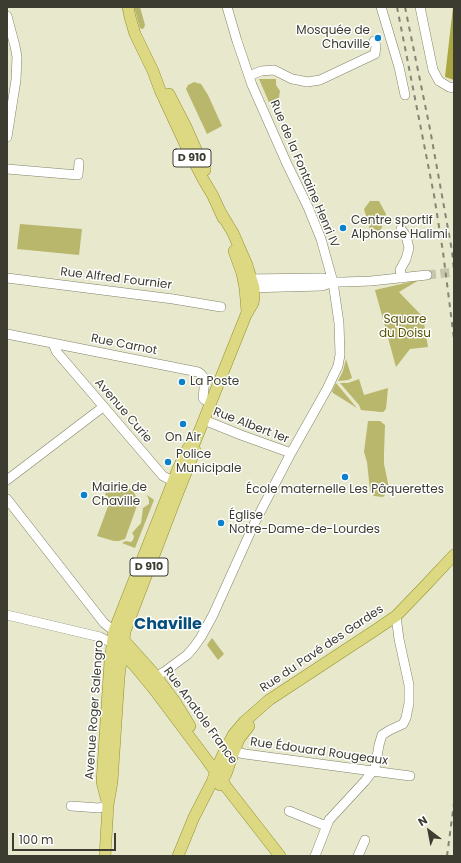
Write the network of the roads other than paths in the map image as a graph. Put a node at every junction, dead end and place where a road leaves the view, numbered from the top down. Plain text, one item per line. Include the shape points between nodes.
1 (128, 7) edge
2 (227, 7) edge
3 (381, 7) edge
4 (420, 7) edge
5 (7, 16) edge
6 (374, 41) dead end
7 (249, 76) junction
8 (454, 88) edge
9 (406, 95) dead end
10 (10, 97) edge
11 (7, 136) edge
12 (80, 163) dead end
13 (7, 169) edge
14 (401, 229) dead end
15 (427, 275) tunnel mouth
16 (7, 278) edge
17 (402, 278) junction
18 (333, 282) junction
19 (249, 283) junction
20 (222, 307) dead end
21 (7, 334) edge
22 (53, 343) junction
23 (210, 402) junction
24 (103, 406) junction
25 (204, 420) junction
26 (291, 453) junction
27 (7, 480) edge
28 (178, 480) junction
29 (7, 499) edge
30 (454, 555) edge
31 (7, 614) edge
32 (396, 616) junction
33 (114, 631) junction
34 (123, 639) junction
35 (112, 643) junction
36 (122, 653) junction
37 (156, 676) junction
38 (153, 688) junction
39 (231, 747) junction
40 (373, 771) junction
41 (221, 773) junction
42 (410, 776) dead end
43 (108, 805) junction
44 (71, 806) dead end
45 (289, 811) dead end
46 (326, 826) junction
47 (364, 840) dead end
48 (104, 856) edge
49 (178, 856) edge
50 (280, 856) edge
51 (315, 856) edge
52 (358, 856) edge

1 - 19 main road, Avenue Roger Salengro / D 910 via 135,34 153,71 167,90 186,126
2 - 7 street, Rue de la Fontaine Henri IV
3 - 9 street
4 - 8 street via 433,70 440,81
5 - 10 street via 17,57 16,80
6 - 7 street via 375,54 316,81 292,79 274,70 261,71
7 - 18 street, Rue de la Fontaine Henri IV via 321,239
10 - 11 street
12 - 13 street via 78,175
14 - 17 street via 409,248 400,270
15 - 17 street
16 - 20 street, Rue Alfred Fournier via 173,298
17 - 18 street
18 - 19 street via 322,286
18 - 26 street, Rue de la Fontaine Henri IV via 341,343 338,366
19 - 23 main road, Avenue Roger Salengro / D 910 via 253,303
21 - 22 street, Rue Carnot
22 - 23 street, Rue Carnot via 198,372 205,379 203,398
22 - 24 street, Avenue Curie via 56,351
23 - 25 main road, Avenue Roger Salengro / D 910
24 - 27 street
24 - 28 street, Avenue Curie via 163,476
25 - 26 street, Rue Albert 1er
25 - 28 main road, Avenue Roger Salengro / D 910 via 195,442 196,449
26 - 37 street, Rue de la Fontaine Henri IV via 197,643 182,658
28 - 33 main road, Avenue Roger Salengro / D 910
28 - 34 main road, Avenue Roger Salengro / D 910
29 - 33 street via 104,623
30 - 32 main road, Rue du Pavé des Gardes
31 - 35 street via 100,637
32 - 39 main road, Rue du Pavé des Gardes via 269,700 233,735
32 - 40 street via 410,692 408,712 403,724 385,732 380,738
33 - 34 main road, Rue Anatole France
33 - 35 main road, Avenue Roger Salengro / D 910
34 - 36 main road, Avenue Roger Salengro / D 910
34 - 37 main road, Rue Anatole France
35 - 36 main road, Rue Anatole France
35 - 43 main road, Avenue Roger Salengro / D 910 via 102,782
36 - 38 main road, Rue Anatole France
36 - 43 main road, Avenue Roger Salengro / D 910
37 - 38 street
37 - 41 main road, Rue Anatole France
38 - 41 main road, Rue Anatole France
39 - 40 street, Rue Édouard Rougeaux via 240,753
39 - 41 main road, Rue du Pavé des Gardes
40 - 42 street, Rue Édouard Rougeaux
40 - 46 street via 331,816
41 - 49 main road, Rue du Pavé des Gardes
41 - 50 main road, Rue Anatole France
43 - 44 street via 99,808
43 - 48 main road, Avenue Roger Salengro / D 910
45 - 46 street
46 - 51 street
47 - 52 street

